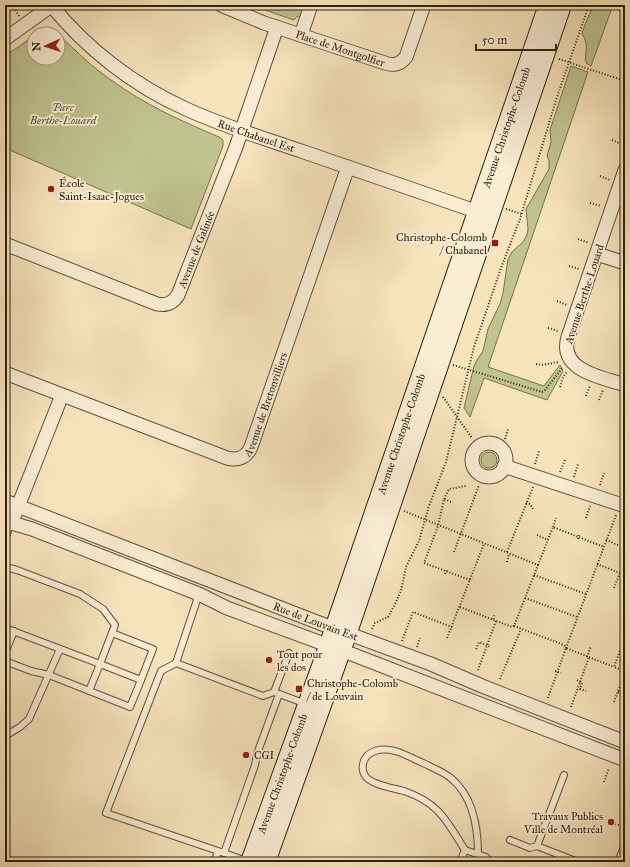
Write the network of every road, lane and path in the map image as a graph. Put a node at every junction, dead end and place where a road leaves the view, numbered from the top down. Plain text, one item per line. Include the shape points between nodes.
1 (12, 5) edge
2 (51, 5) edge
3 (221, 5) edge
4 (311, 5) edge
5 (424, 5) edge
6 (548, 5) edge
7 (562, 5) edge
8 (589, 5) edge
9 (248, 10) edge
10 (19, 16) dead end
11 (277, 27) junction
12 (301, 35) junction
13 (5, 39) edge
14 (557, 59) dead end
15 (569, 63) junction
16 (625, 81) edge
17 (622, 114) dead end
18 (625, 115) edge
19 (242, 130) junction
20 (612, 140) dead end
21 (623, 145) dead end
22 (348, 167) junction
23 (625, 170) edge
24 (600, 176) dead end
25 (611, 180) dead end
26 (590, 203) dead end
27 (602, 207) dead end
28 (491, 212) junction
29 (522, 214) junction
30 (578, 239) dead end
31 (589, 243) dead end
32 (5, 244) edge
33 (597, 254) junction
34 (625, 263) edge
35 (569, 266) dead end
36 (580, 269) dead end
37 (557, 301) dead end
38 (568, 305) dead end
39 (548, 328) dead end
40 (559, 331) dead end
41 (560, 361) dead end
42 (536, 364) dead end
43 (453, 365) dead end
44 (562, 366) dead end
45 (468, 370) junction
46 (567, 372) dead end
47 (5, 373) edge
48 (590, 384) dead end
49 (625, 385) edge
50 (560, 387) dead end
51 (603, 388) dead end
52 (62, 394) junction
53 (586, 396) dead end
54 (442, 397) dead end
55 (599, 400) dead end
56 (457, 416) junction
57 (508, 429) dead end
58 (472, 438) dead end
59 (505, 439) dead end
60 (539, 451) dead end
61 (565, 460) dead end
62 (535, 464) dead end
63 (578, 464) dead end
64 (504, 466) dead end
65 (560, 473) dead end
66 (604, 473) dead end
67 (574, 478) dead end
68 (479, 485) dead end
69 (466, 486) dead end
70 (533, 486) dead end
71 (600, 486) dead end
72 (444, 499) junction
73 (5, 501) edge
74 (451, 502) dead end
75 (526, 503) junction
76 (18, 506) junction
77 (590, 506) dead end
78 (533, 509) dead end
79 (620, 510) edge
80 (403, 511) dead end
81 (556, 518) dead end
82 (586, 518) dead end
83 (425, 521) junction
84 (8, 522) edge
85 (438, 526) junction
86 (553, 527) junction
87 (461, 535) junction
88 (537, 535) dead end
89 (5, 539) edge
90 (548, 540) junction
91 (606, 540) junction
92 (484, 544) junction
93 (618, 544) dead end
94 (604, 547) junction
95 (454, 552) dead end
96 (508, 553) junction
97 (506, 562) dead end
98 (597, 564) junction
99 (538, 565) junction
100 (5, 567) edge
101 (620, 573) junction
102 (534, 575) junction
103 (625, 575) edge
104 (470, 580) junction
105 (614, 588) dead end
106 (199, 594) junction
107 (586, 594) junction
108 (525, 598) junction
109 (553, 604) dead end
110 (460, 607) junction
111 (552, 608) junction
112 (495, 614) dead end
113 (577, 617) junction
114 (493, 620) junction
115 (496, 621) junction
116 (514, 626) junction
117 (5, 628) edge
118 (452, 628) junction
119 (372, 629) dead end
120 (521, 629) junction
121 (341, 630) junction
122 (14, 631) junction
123 (112, 633) junction
124 (420, 638) dead end
125 (447, 638) dead end
126 (625, 639) edge
127 (402, 641) dead end
128 (487, 645) junction
129 (591, 646) dead end
130 (417, 647) dead end
131 (491, 647) dead end
132 (335, 648) junction
133 (566, 648) junction
134 (60, 649) junction
135 (476, 649) dead end
136 (5, 652) edge
137 (289, 653) dead end
138 (588, 657) junction
139 (5, 661) edge
140 (176, 663) junction
141 (100, 664) junction
142 (614, 667) junction
143 (478, 670) dead end
144 (625, 672) edge
145 (49, 675) junction
146 (500, 679) dead end
147 (141, 680) junction
148 (577, 680) dead end
149 (580, 682) junction
150 (89, 691) junction
151 (586, 691) dead end
152 (618, 692) junction
153 (276, 693) junction
154 (625, 695) edge
155 (548, 698) dead end
156 (614, 702) dead end
157 (307, 704) junction
158 (571, 706) dead end
159 (5, 736) edge
160 (625, 742) edge
161 (625, 760) edge
162 (609, 768) dead end
163 (564, 775) dead end
164 (604, 782) dead end
165 (615, 824) dead end
166 (625, 827) edge
167 (510, 840) dead end
168 (537, 846) junction
169 (625, 847) edge
170 (465, 850) junction
171 (221, 852) junction
172 (478, 854) junction
173 (5, 856) edge
174 (23, 862) edge
175 (214, 862) edge
176 (250, 862) edge
177 (266, 862) edge
178 (460, 862) edge
179 (491, 862) edge
180 (578, 862) edge
181 (618, 862) edge

1 - 10 path
2 - 13 street
2 - 19 street, Rue Chabanel Est via 92,48 140,84 184,108
3 - 9 street, Place de Montgolfier
4 - 12 street
5 - 12 street, Place de Montgolfier via 407,54 404,60 397,64 391,65
6 - 28 main road, Avenue Christophe-Colomb
7 - 28 main road, Avenue Christophe-Colomb
8 - 15 path
9 - 11 street, Place de Montgolfier
11 - 12 street, Place de Montgolfier
11 - 19 street, Avenue de Galinée
14 - 15 path
15 - 16 path
15 - 29 path
17 - 18 path
19 - 22 street, Rue Chabanel Est
19 - 32 street, Avenue de Galinée via 178,295 169,304 157,304
20 - 21 path
22 - 28 street, Rue Chabanel Est
22 - 52 street, Avenue de Bretonvilliers via 251,447 246,455 237,459 227,458
23 - 33 street, Avenue Berthe-Louard
24 - 25 path
26 - 27 path
28 - 29 path
28 - 121 main road, Avenue Christophe-Colomb
29 - 45 path via 483,319
30 - 31 path
33 - 34 street
33 - 49 street, Avenue Berthe-Louard via 568,337 567,350 571,360 580,369
35 - 36 path
37 - 38 path
39 - 40 path
41 - 42 path via 544,366
43 - 45 path
44 - 45 path via 542,392
45 - 56 path
46 - 50 path
47 - 52 street, Avenue de Bretonvilliers
48 - 53 path
51 - 55 path
52 - 76 street
54 - 56 path
56 - 58 path
56 - 83 path via 446,462
57 - 59 path
60 - 62 path
61 - 65 path
63 - 67 path
64 - 79 street
66 - 71 path
68 - 87 path
69 - 72 path via 449,489
70 - 75 path
72 - 74 path
72 - 85 path
73 - 76 street, Rue de Louvain Est
75 - 78 path
75 - 96 path
76 - 84 street
76 - 121 street, Rue de Louvain Est
77 - 82 path
79 - 91 path
80 - 83 path
81 - 86 path
83 - 85 path
83 - 119 path via 416,549 406,567 394,606 388,616 375,623
84 - 89 lane
84 - 106 street, Rue de Louvain Est
85 - 87 path
85 - 104 path via 424,563
86 - 90 path
86 - 94 path
87 - 92 path
87 - 95 path
88 - 90 path
90 - 99 path
91 - 93 path
91 - 94 path
92 - 96 path
92 - 104 path
94 - 98 path
96 - 97 path
96 - 99 path
98 - 101 path
98 - 107 path
99 - 102 path
100 - 123 lane via 89,599 103,609 114,625
101 - 103 path
101 - 105 path
102 - 107 path
102 - 108 path
104 - 110 path
106 - 132 street, Rue de Louvain Est via 227,608
106 - 140 lane
107 - 113 path
108 - 111 path
108 - 116 path
109 - 111 path
110 - 114 path
110 - 118 path
111 - 113 path
112 - 114 path
113 - 133 path
114 - 115 path
115 - 116 path
115 - 128 path
116 - 120 path
117 - 122 lane
118 - 125 path
118 - 127 path via 413,612
120 - 133 path
120 - 146 path
121 - 132 main road, Avenue Christophe-Colomb
121 - 160 street, Rue de Louvain Est
122 - 134 lane
122 - 136 lane
123 - 141 lane
123 - 147 lane via 153,649
124 - 130 path
126 - 142 path
128 - 131 path
128 - 135 path via 479,642
128 - 143 path
129 - 138 path
132 - 157 main road, Avenue Christophe-Colomb
132 - 161 street, Rue de Louvain Est
132 - 177 main road, Avenue Christophe-Colomb
133 - 138 path
133 - 155 path
134 - 141 lane
134 - 145 lane
137 - 153 lane
138 - 142 path
138 - 149 path
139 - 145 lane
140 - 153 lane via 262,696
140 - 171 lane via 161,671 106,813
141 - 147 lane
141 - 150 lane
142 - 144 path
144 - 152 path
145 - 150 lane
145 - 159 lane via 29,719
147 - 150 lane via 130,708
148 - 149 path
149 - 151 path via 580,689
149 - 158 path
152 - 154 path
152 - 156 path
153 - 157 lane
153 - 171 lane via 255,765
157 - 176 main road, Avenue Christophe-Colomb
162 - 164 path
163 - 168 lane
165 - 166 path
167 - 168 lane via 530,848
168 - 180 lane
169 - 181 lane
170 - 172 lane
170 - 172 lane via 446,819 433,805 368,778 362,767 366,756 378,750 392,750 452,779 472,810
170 - 178 lane
171 - 175 lane
171 - 176 lane
172 - 179 lane
173 - 174 path

